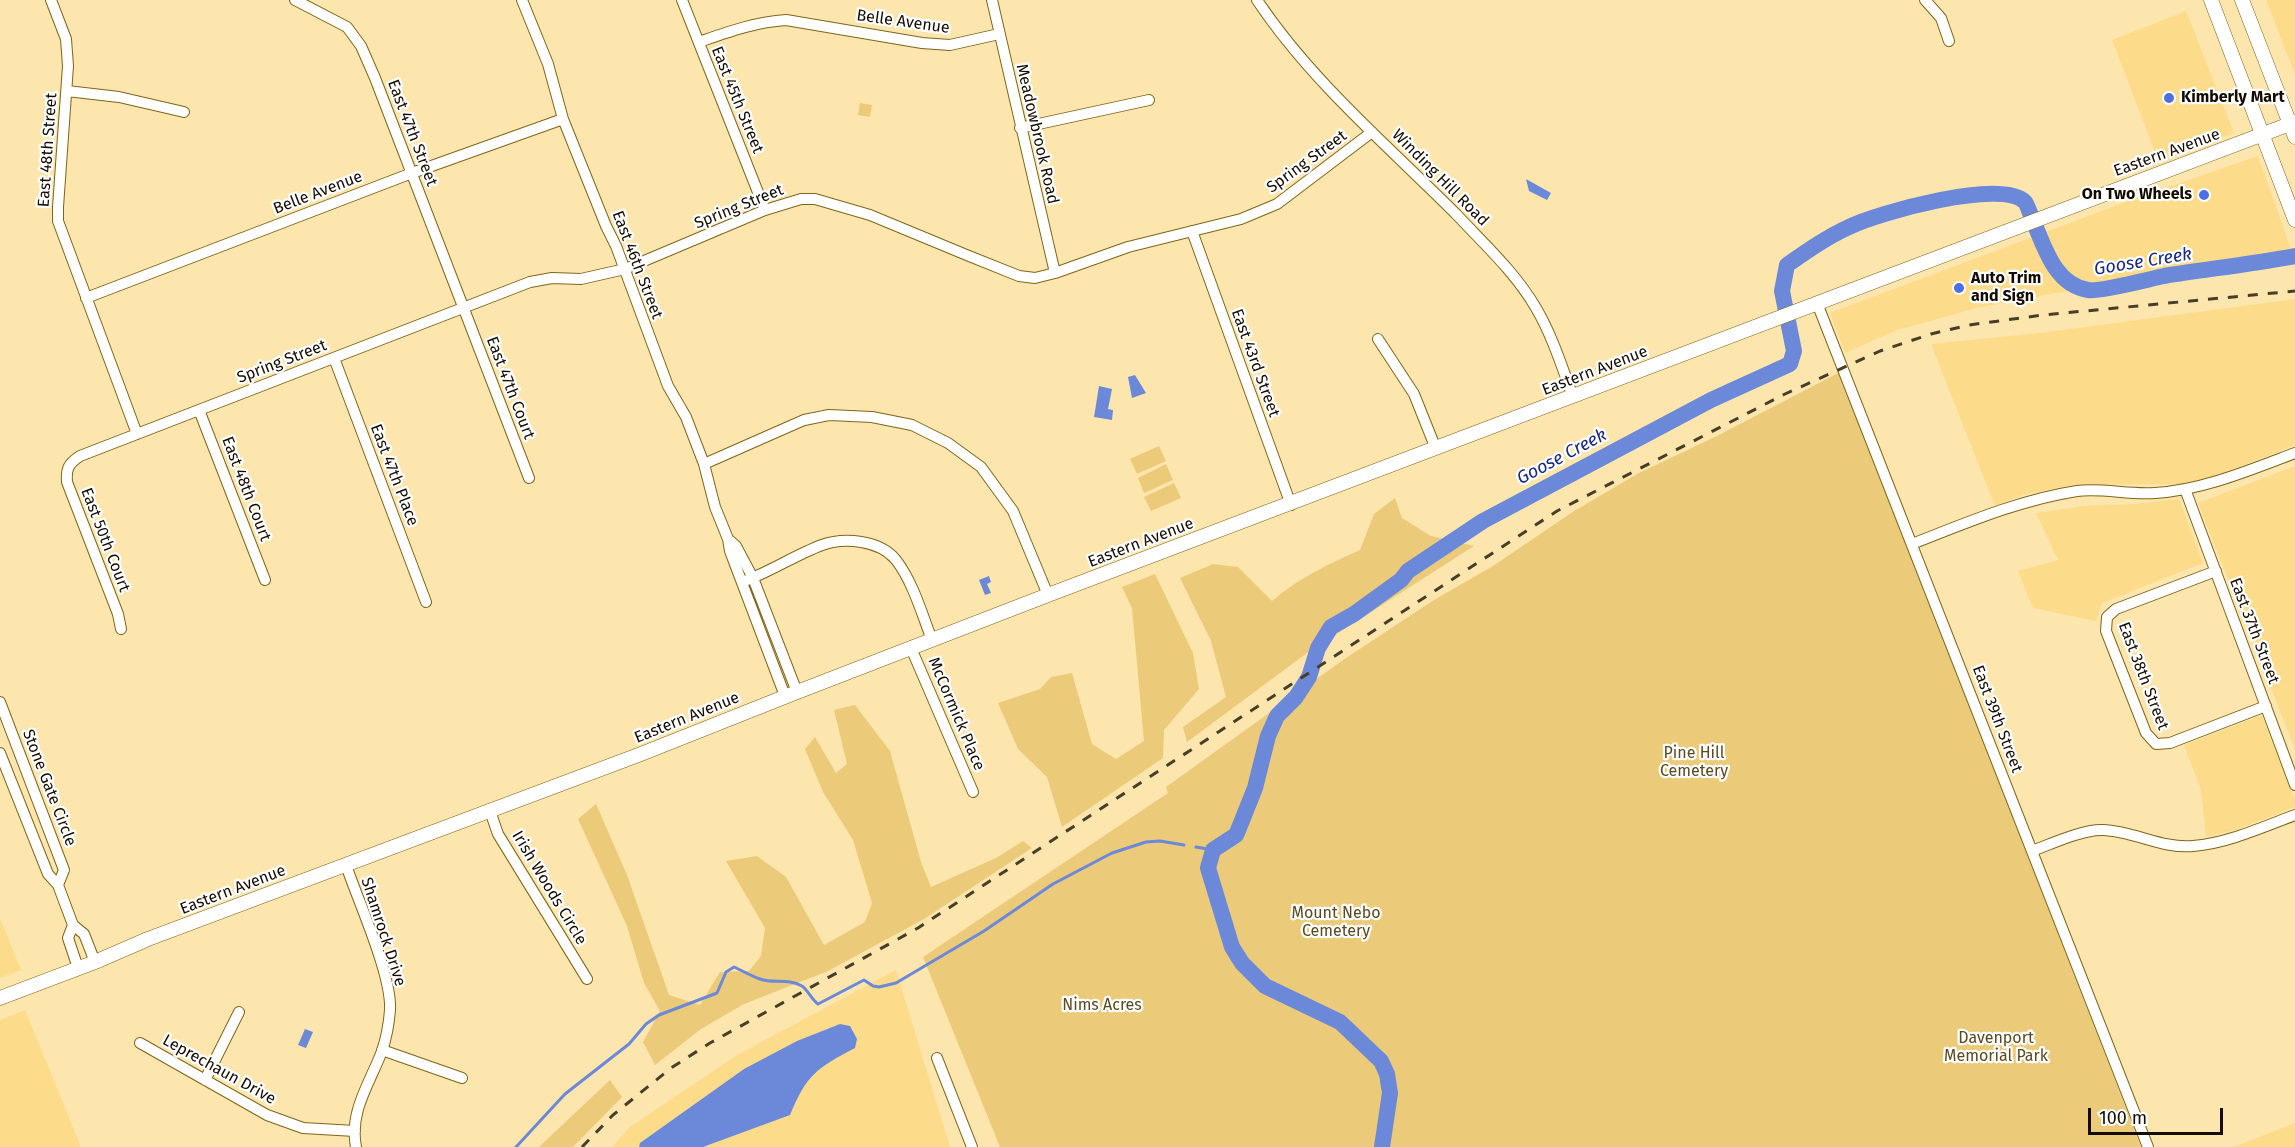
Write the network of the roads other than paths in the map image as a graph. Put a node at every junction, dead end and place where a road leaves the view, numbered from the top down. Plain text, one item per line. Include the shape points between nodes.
1 (51, 0) edge
2 (295, 0) edge
3 (522, 0) edge
4 (682, 0) edge
5 (992, 0) edge
6 (1257, 0) edge
7 (1925, 0) edge
8 (2211, 0) edge
9 (2242, 0) edge
10 (310, 3) edge
11 (999, 34) junction
12 (1949, 41) dead end
13 (699, 42) junction
14 (67, 91) junction
15 (1149, 100) dead end
16 (184, 112) dead end
17 (563, 119) junction
18 (1020, 128) junction
19 (2293, 128) edge
20 (1372, 132) junction
21 (2261, 136) junction
22 (412, 172) junction
23 (765, 210) junction
24 (2295, 220) edge
25 (1192, 231) junction
26 (625, 269) junction
27 (1055, 273) junction
28 (86, 298) junction
29 (1817, 303) junction
30 (463, 308) junction
31 (1378, 339) dead end
32 (334, 358) junction
33 (1573, 397) junction
34 (199, 410) junction
35 (137, 434) junction
36 (1436, 449) junction
37 (2295, 453) edge
38 (705, 464) junction
39 (529, 478) dead end
40 (2185, 489) junction
41 (1291, 505) junction
42 (1912, 544) junction
43 (2216, 571) junction
44 (265, 580) dead end
45 (748, 580) junction
46 (1048, 595) junction
47 (426, 602) dead end
48 (121, 629) dead end
49 (932, 640) junction
50 (911, 648) junction
51 (791, 694) junction
52 (0, 702) edge
53 (2266, 706) junction
54 (0, 753) edge
55 (2295, 784) edge
56 (973, 792) dead end
57 (490, 811) junction
58 (2295, 815) edge
59 (2032, 851) junction
60 (346, 865) junction
61 (58, 885) junction
62 (72, 925) junction
63 (95, 962) junction
64 (78, 968) junction
65 (587, 980) dead end
66 (0, 998) edge
67 (239, 1012) dead end
68 (140, 1043) dead end
69 (382, 1050) junction
70 (937, 1058) dead end
71 (462, 1078) dead end
72 (205, 1080) junction
73 (355, 1131) junction
74 (356, 1147) edge
75 (972, 1147) edge
76 (2148, 1147) edge

1 - 14 street, East 48th Street via 66,39
2 - 10 street, East 47th Street
3 - 17 street, East 46th Street via 548,64
4 - 13 street, East 45th Street
5 - 11 street, Meadowbrook Road
6 - 20 street, Winding Hill Road via 1278,32
7 - 12 street via 1941,18
8 - 21 main road
9 - 19 main road
10 - 22 street, East 47th Street via 347,27 361,46
11 - 13 street, Belle Avenue via 950,45 786,20 740,27
11 - 18 street, Meadowbrook Road
13 - 23 street, East 45th Street
14 - 16 street via 119,97
14 - 28 street, East 48th Street via 58,221
15 - 18 street
17 - 22 street, Belle Avenue
17 - 26 street, East 46th Street
18 - 27 street, Meadowbrook Road
19 - 21 main road, Eastern Avenue
20 - 25 street, Spring Street via 1277,204 1241,219
20 - 33 street, Winding Hill Road via 1517,281 1537,309
21 - 24 main road
21 - 29 main road, Eastern Avenue
22 - 28 street, Belle Avenue
22 - 30 street, East 47th Street
23 - 26 street, Spring Street
23 - 27 street, Spring Street via 801,199 815,199 870,215 1019,276 1035,278
25 - 27 street, Spring Street via 1128,247
25 - 41 street, East 43rd Street
26 - 30 street, Spring Street via 581,279 541,279
26 - 38 street, East 46th Street via 668,386
28 - 35 street, East 48th Street
29 - 33 main road, Eastern Avenue
29 - 42 street, East 39th Street
30 - 32 street, Spring Street
30 - 39 street, East 47th Court
31 - 36 street via 1414,394
32 - 34 street, Spring Street
32 - 47 street, East 47th Place
33 - 36 main road, Eastern Avenue
34 - 35 street, Spring Street
34 - 44 street, East 48th Court
35 - 48 street, East 50th Court via 80,456 66,470
36 - 41 main road, Eastern Avenue
37 - 40 street
38 - 45 street, East 46th Street via 730,550
38 - 46 street via 804,420 829,415 872,417 912,425 948,443 981,467 1013,511
40 - 42 street via 2153,493 2079,491 2042,498
40 - 43 street, East 37th Street
41 - 46 main road, Eastern Avenue
42 - 59 street, East 39th Street
43 - 53 street, East 37th Street
43 - 53 street, East 38th Street via 2116,609 2107,617 2110,642 2146,733 2156,744 2170,743
45 - 49 street via 823,545 858,540 895,558
45 - 51 street, East 46th Street
46 - 49 main road, Eastern Avenue
49 - 50 main road, Eastern Avenue
50 - 51 main road, Eastern Avenue
50 - 56 street, McCormick Place
51 - 57 main road, Eastern Avenue
52 - 61 street, Stone Gate Circle via 64,870
53 - 55 street, East 37th Street
54 - 61 street, Stone Gate Circle via 48,874
57 - 60 main road, Eastern Avenue
57 - 65 street, Irish Woods Circle via 498,834
58 - 59 street via 2225,840 2193,846 2164,845 2101,829
59 - 76 street, East 39th Street
60 - 63 main road, Eastern Avenue
60 - 69 street, Shamrock Drive via 388,986 390,1010
61 - 62 street, Stone Gate Circle
62 - 63 street, Stone Gate Circle via 84,934
62 - 64 street, Stone Gate Circle via 68,938
63 - 64 main road, Eastern Avenue
64 - 66 main road, Eastern Avenue
67 - 72 street
68 - 72 street, Leprechaun Drive
69 - 71 street
69 - 73 street, Shamrock Drive via 363,1091
70 - 75 street
72 - 73 street, Leprechaun Drive via 267,1115 303,1128
73 - 74 street, Shamrock Drive

